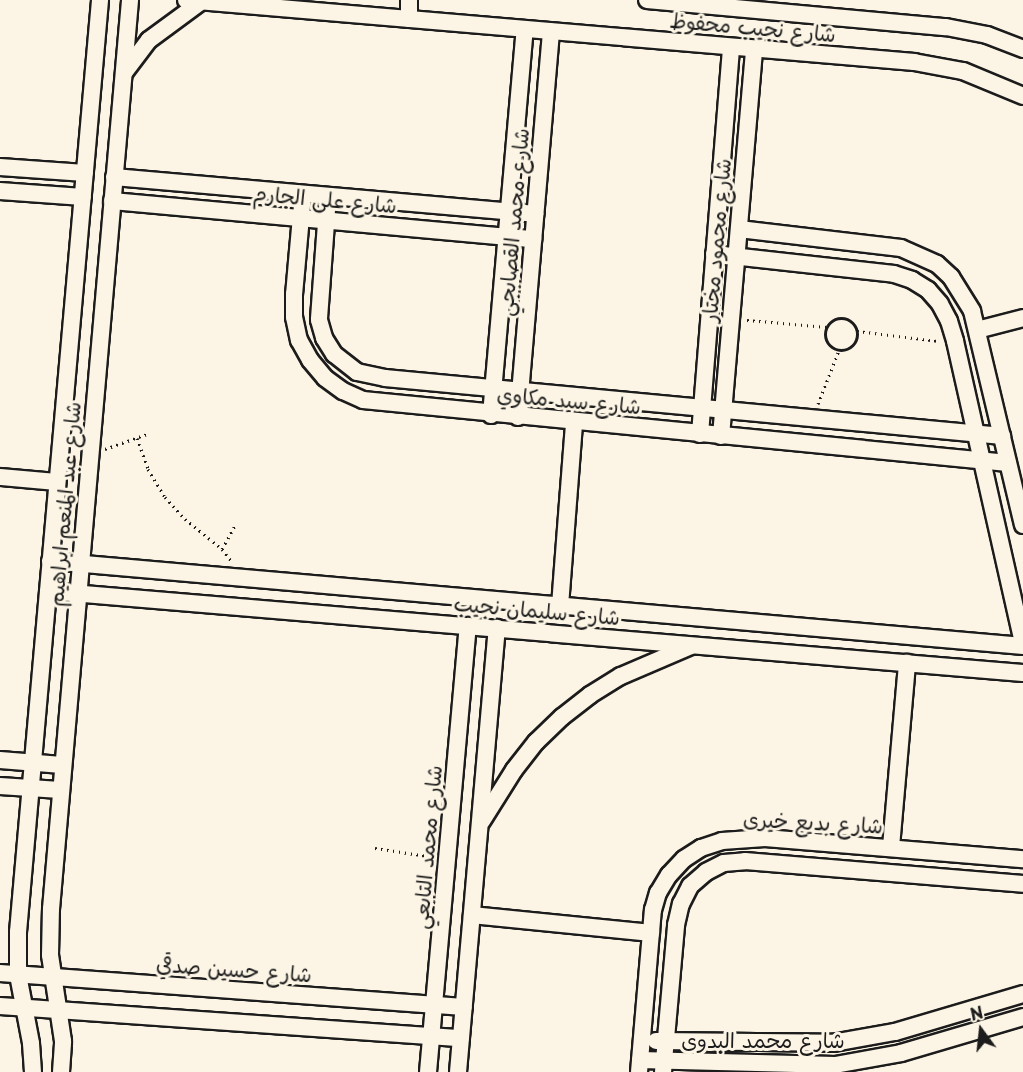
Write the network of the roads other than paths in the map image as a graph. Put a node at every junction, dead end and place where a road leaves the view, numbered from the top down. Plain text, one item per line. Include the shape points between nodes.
1 (100, 0) edge
2 (130, 0) edge
3 (409, 0) edge
4 (647, 0) edge
5 (194, 1) edge
6 (409, 19) junction
7 (525, 29) junction
8 (551, 31) junction
9 (730, 47) junction
10 (754, 49) junction
11 (1023, 49) edge
12 (123, 74) junction
13 (1023, 96) edge
14 (0, 167) edge
15 (85, 173) junction
16 (114, 177) junction
17 (0, 191) edge
18 (303, 194) junction
19 (328, 196) junction
20 (83, 197) junction
21 (112, 201) junction
22 (509, 212) junction
23 (535, 214) junction
24 (301, 218) junction
25 (326, 220) junction
26 (739, 229) junction
27 (507, 236) junction
28 (533, 238) junction
29 (714, 254) junction
30 (736, 256) junction
31 (1023, 318) edge
32 (977, 330) junction
33 (494, 388) junction
34 (520, 391) junction
35 (654, 403) junction
36 (702, 408) junction
37 (723, 410) junction
38 (772, 414) junction
39 (491, 415) junction
40 (518, 417) junction
41 (844, 421) junction
42 (574, 423) junction
43 (653, 430) junction
44 (976, 433) junction
45 (700, 434) junction
46 (721, 436) junction
47 (1002, 436) junction
48 (771, 441) junction
49 (842, 447) junction
50 (982, 460) junction
51 (1008, 463) junction
52 (0, 477) edge
53 (57, 482) junction
54 (1023, 525) edge
55 (51, 561) junction
56 (80, 564) junction
57 (48, 591) junction
58 (78, 593) junction
59 (453, 597) junction
60 (560, 606) junction
61 (451, 624) junction
62 (468, 626) junction
63 (497, 628) junction
64 (1023, 644) edge
65 (693, 645) junction
66 (907, 663) junction
67 (1023, 673) edge
68 (0, 760) edge
69 (33, 763) junction
70 (63, 765) junction
71 (0, 786) edge
72 (30, 788) junction
73 (60, 790) junction
74 (480, 824) junction
75 (891, 847) junction
76 (1023, 859) edge
77 (1023, 884) edge
78 (472, 915) junction
79 (651, 933) junction
80 (0, 973) edge
81 (18, 975) junction
82 (53, 978) junction
83 (1023, 994) edge
84 (433, 1004) junction
85 (0, 1006) edge
86 (464, 1007) junction
87 (23, 1008) junction
88 (59, 1011) junction
89 (1023, 1017) edge
90 (431, 1036) junction
91 (461, 1038) junction
92 (642, 1041) junction
93 (666, 1041) junction
94 (639, 1066) edge
95 (663, 1066) edge
96 (33, 1072) edge
97 (61, 1072) edge
98 (428, 1072) edge
99 (458, 1072) edge

1 - 15 street, شارع عبد المنعم ابراهيم
2 - 12 street, شارع عبد المنعم ابراهيم
3 - 6 street
4 - 11 street, شارع نجيب محفوظ via 946,27 987,35
5 - 6 street, شارع نجيب محفوظ
5 - 12 street via 149,40
6 - 7 street, شارع نجيب محفوظ
7 - 8 street, شارع نجيب محفوظ
7 - 22 street, شارع محمد القصابجي
8 - 9 street, شارع نجيب محفوظ
8 - 23 street, شارع محمد القصابجي
9 - 10 street, شارع نجيب محفوظ
9 - 29 street, شارع محمود مختار
10 - 13 street, شارع نجيب محفوظ via 914,62 963,71
10 - 26 street, شارع محمود مختار
12 - 16 street, شارع عبد المنعم ابراهيم
14 - 15 street
15 - 20 street, شارع عبد المنعم ابراهيم
16 - 18 street, شارع على الجارم
16 - 21 street, شارع عبد المنعم ابراهيم
17 - 20 street
18 - 19 street, شارع على الجارم
18 - 24 street, شارع سيد مكاوي
19 - 22 street, شارع على الجارم
19 - 25 street, شارع سيد مكاوي
20 - 53 street, شارع عبد المنعم ابراهيم
21 - 24 street, شارع على الجارم
21 - 56 street, شارع عبد المنعم ابراهيم
22 - 23 street, شارع على الجارم
22 - 27 street, شارع محمد القصابجي
23 - 28 street, شارع محمد القصابجي
24 - 25 street, شارع على الجارم
24 - 39 street, شارع سيد مكاوي via 294,317 299,340 325,378 363,400
25 - 27 street, شارع على الجارم
25 - 33 street, شارع سيد مكاوي via 319,320 334,354 357,372 370,376
26 - 30 street, شارع محمود مختار
26 - 32 street via 881,245 920,254 937,264 957,285 972,311
27 - 28 street, شارع على الجارم
27 - 33 street, شارع محمد القصابجي
28 - 34 street, شارع محمد القصابجي
29 - 30 street
29 - 36 street, شارع محمود مختار
30 - 37 street, شارع محمود مختار
30 - 44 street via 875,271 912,280 928,290 950,321
31 - 32 street
32 - 47 street
33 - 34 street, شارع سيد مكاوي
33 - 39 street, شارع محمد القصابجي
34 - 35 street, شارع سيد مكاوي
34 - 40 street, شارع محمد القصابجي
35 - 36 street, شارع سيد مكاوي
35 - 43 street
36 - 37 street, شارع سيد مكاوي
36 - 45 street, شارع محمود مختار
37 - 38 street, شارع سيد مكاوي
37 - 46 street, شارع محمود مختار
38 - 41 street, شارع سيد مكاوي
38 - 48 street
39 - 40 street, شارع سيد مكاوي
40 - 42 street, شارع سيد مكاوي
41 - 44 street, شارع سيد مكاوي
41 - 49 street
42 - 43 street, شارع سيد مكاوي
42 - 60 street
43 - 45 street, شارع سيد مكاوي
44 - 47 street, شارع سيد مكاوي
44 - 50 street
45 - 46 street, شارع سيد مكاوي
46 - 48 street, شارع سيد مكاوي
47 - 51 street
48 - 49 street, شارع سيد مكاوي
49 - 50 street, شارع سيد مكاوي
50 - 51 street, شارع سيد مكاوي
50 - 64 street
51 - 54 street
52 - 53 street
53 - 55 street, شارع عبد المنعم ابراهيم
55 - 56 street, شارع سليمان نجيب
55 - 57 street, شارع عبد المنعم ابراهيم
56 - 58 street, شارع عبد المنعم ابراهيم
56 - 59 street, شارع سليمان نجيب
57 - 58 street, شارع سليمان نجيب
57 - 69 street, شارع عبد المنعم ابراهيم
58 - 61 street, شارع سليمان نجيب
58 - 70 street, شارع عبد المنعم ابراهيم
59 - 60 street, شارع سليمان نجيب
59 - 61 street
60 - 64 street, شارع سليمان نجيب
61 - 62 street, شارع سليمان نجيب
62 - 63 street, شارع سليمان نجيب
62 - 84 street, شارع محمد التابعي
63 - 65 street, شارع سليمان نجيب
63 - 74 street
65 - 66 street, شارع سليمان نجيب
65 - 74 street via 621,676 562,717 514,770
66 - 67 street, شارع سليمان نجيب
66 - 75 street
68 - 69 street
69 - 70 street
69 - 72 street, شارع عبد المنعم ابراهيم
70 - 73 street, شارع عبد المنعم ابراهيم
71 - 72 street
72 - 73 street
72 - 81 street, شارع عبد المنعم ابراهيم
73 - 82 street, شارع عبد المنعم ابراهيم via 50,932
74 - 78 street
75 - 76 street, شارع بديع خيرى
75 - 79 street, شارع بديع خيرى via 765,838 711,844 684,859 669,875 658,893
77 - 93 street, شارع بديع خيرى via 766,862 724,863 690,886 681,904
78 - 79 street
78 - 86 street
79 - 92 street, شارع بديع خيرى
80 - 81 street, شارع حسين صدقي
81 - 82 street, شارع حسين صدقي
81 - 87 street, شارع عبد المنعم ابراهيم
82 - 84 street, شارع حسين صدقي
82 - 88 street, شارع عبد المنعم ابراهيم
83 - 93 street, شارع محمد البدوى via 864,1039 802,1045
84 - 86 street, شارع حسين صدقي
84 - 90 street, شارع محمد التابعي
85 - 87 street
86 - 91 street
87 - 88 street
87 - 96 street, شارع عبد المنعم ابراهيم
88 - 90 street
88 - 97 street, شارع عبد المنعم ابراهيم via 63,1041
89 - 95 street, شارع محمد البدوى via 901,1053 835,1065
90 - 91 street
90 - 98 street, شارع محمد التابعي
91 - 99 street
92 - 93 street, شارع محمد البدوى
92 - 94 street, شارع بديع خيرى
93 - 95 street, شارع بديع خيرى
94 - 95 street, شارع محمد البدوى

